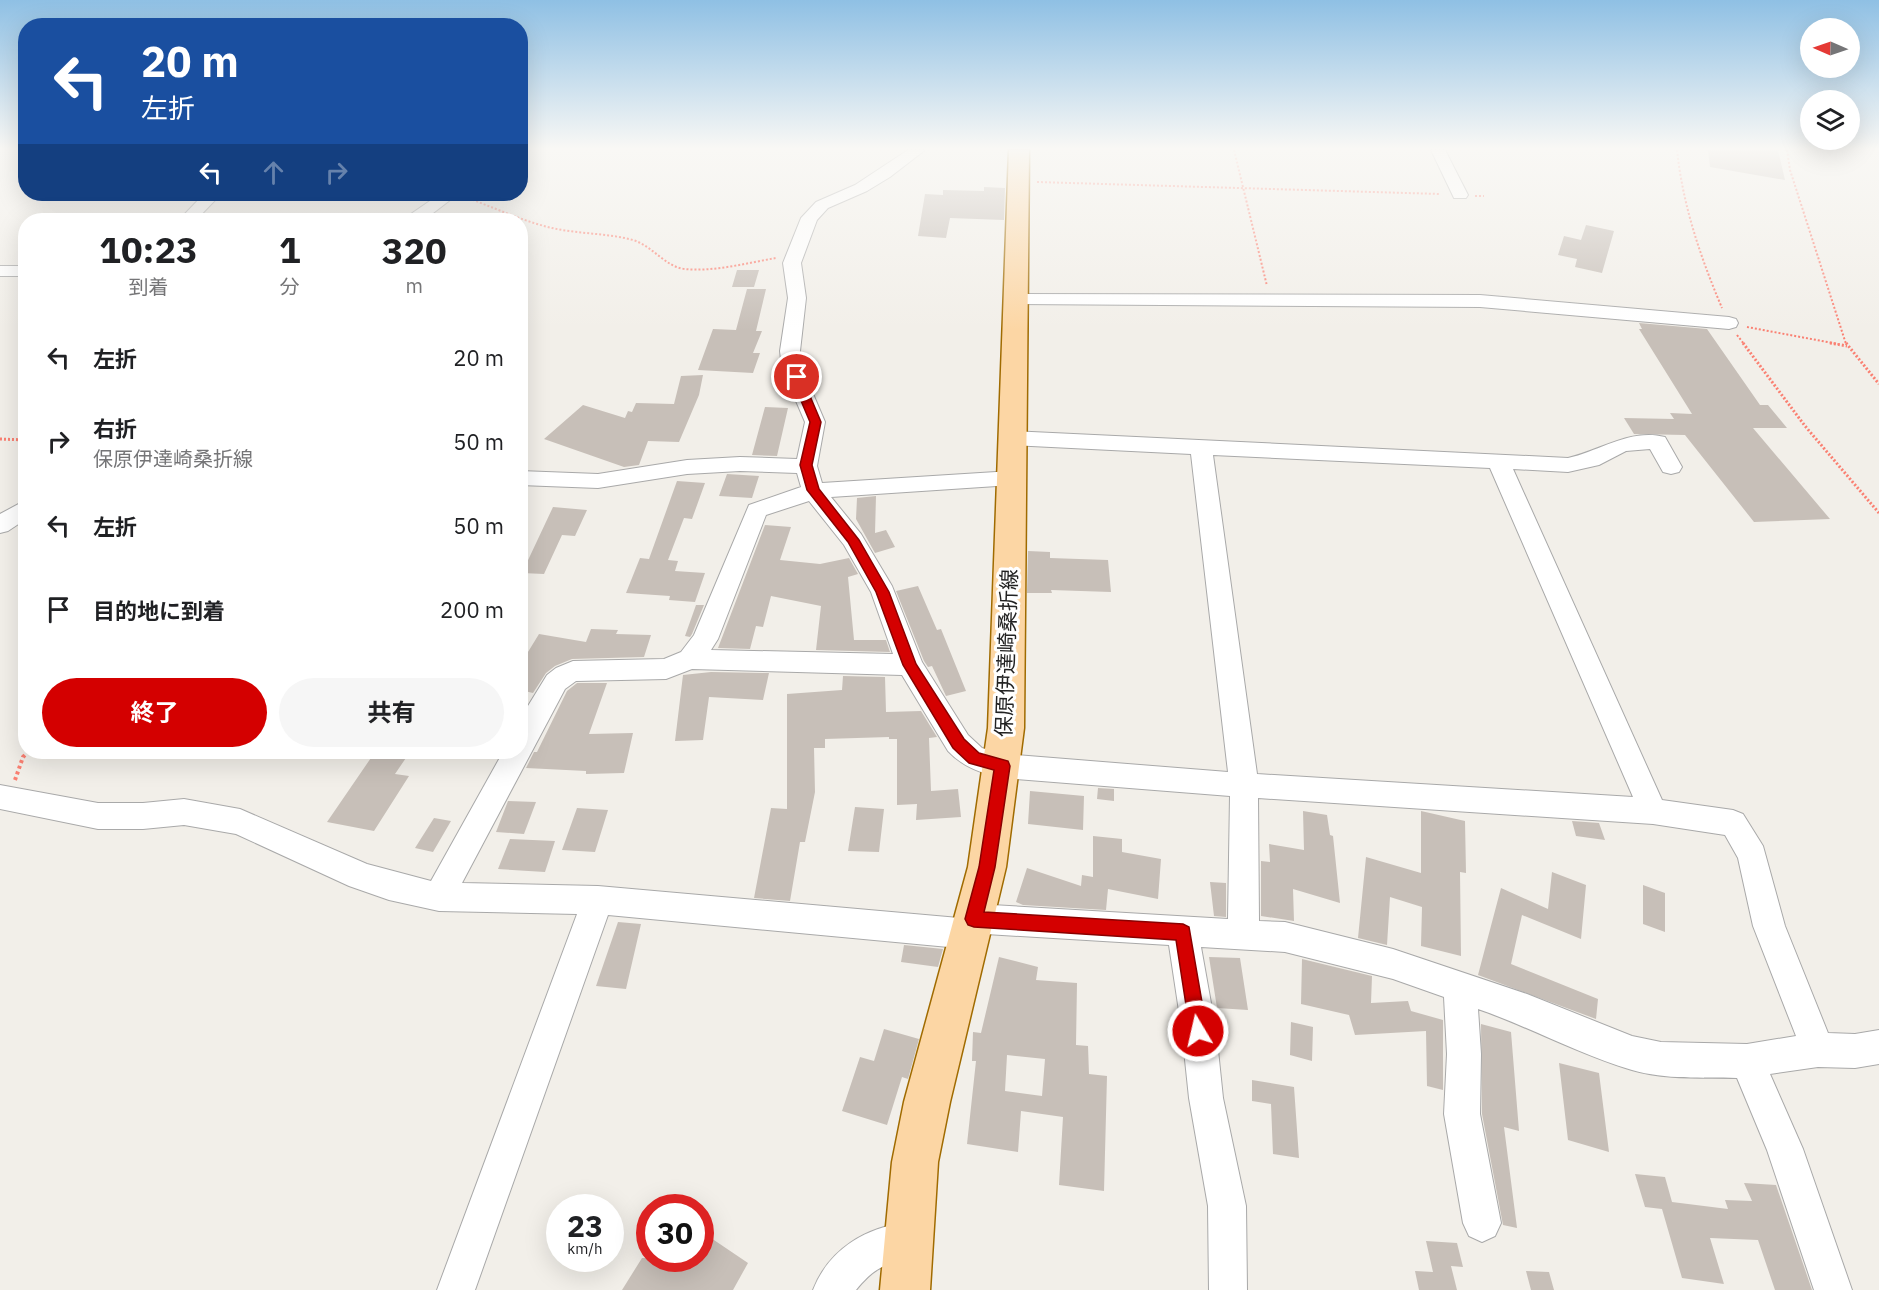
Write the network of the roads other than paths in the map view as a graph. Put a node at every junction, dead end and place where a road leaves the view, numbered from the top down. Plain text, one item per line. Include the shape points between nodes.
1 (815, 210) edge
2 (1018, 210) edge
3 (0, 271) edge
4 (18, 271) edge
5 (1015, 300) junction
6 (1728, 323) road end
7 (1013, 438) junction
8 (1201, 448) junction
9 (1499, 463) junction
10 (771, 465) junction
11 (806, 465) junction
12 (1671, 467) dead end
13 (528, 478) edge
14 (1012, 478) junction
15 (813, 490) junction
16 (757, 510) junction
17 (18, 513) edge
18 (0, 525) edge
19 (690, 659) junction
20 (910, 665) junction
21 (528, 731) edge
22 (513, 759) edge
23 (1002, 766) junction
24 (1244, 785) junction
25 (0, 797) edge
26 (1653, 811) junction
27 (439, 897) junction
28 (598, 900) junction
29 (972, 927) junction
30 (1183, 932) junction
31 (1243, 933) junction
32 (1460, 986) junction
33 (1879, 1047) edge
34 (1818, 1050) junction
35 (1747, 1060) junction
36 (1482, 1223) dead end
37 (909, 1240) junction
38 (456, 1290) edge
39 (832, 1290) edge
40 (905, 1290) edge
41 (1228, 1290) edge
42 (1833, 1290) edge

1 - 11 street via 804,226 792,273 797,298 791,360 815,422
2 - 5 main road, 保原伊達崎桑折線
3 - 4 street
5 - 6 street via 1480,301
5 - 7 main road, 保原伊達崎桑折線
7 - 8 street
7 - 14 main road, 保原伊達崎桑折線
8 - 9 street
8 - 24 street
9 - 12 street via 1568,465 1591,460 1622,445 1657,442
9 - 26 street
10 - 11 street
10 - 13 street via 687,467 598,481
10 - 16 street
11 - 15 street
14 - 15 street
14 - 23 main road, 保原伊達崎桑折線
15 - 16 street
15 - 20 street via 853,540 883,592
16 - 19 street via 705,639
17 - 18 street
19 - 20 street
19 - 21 street via 666,669 573,671 556,682
20 - 23 street via 968,754
22 - 27 street
23 - 24 street
23 - 29 main road, 保原伊達崎桑折線 via 987,867
24 - 26 street
24 - 31 street
25 - 27 street via 98,816 184,812 240,822 360,876
26 - 34 street via 1733,823 1743,832 1768,924
27 - 28 street
28 - 29 street
28 - 38 street
29 - 30 street
29 - 37 main road, 保原伊達崎桑折線 via 922,1127
30 - 31 street
30 - 41 street via 1206,1098 1227,1206
31 - 32 street via 1285,937 1393,964
32 - 35 street via 1632,1053 1661,1059
32 - 36 street via 1462,1114
33 - 34 street
34 - 35 street
35 - 42 street via 1785,1149
37 - 39 street via 876,1246
37 - 40 main road, 保原伊達崎桑折線

